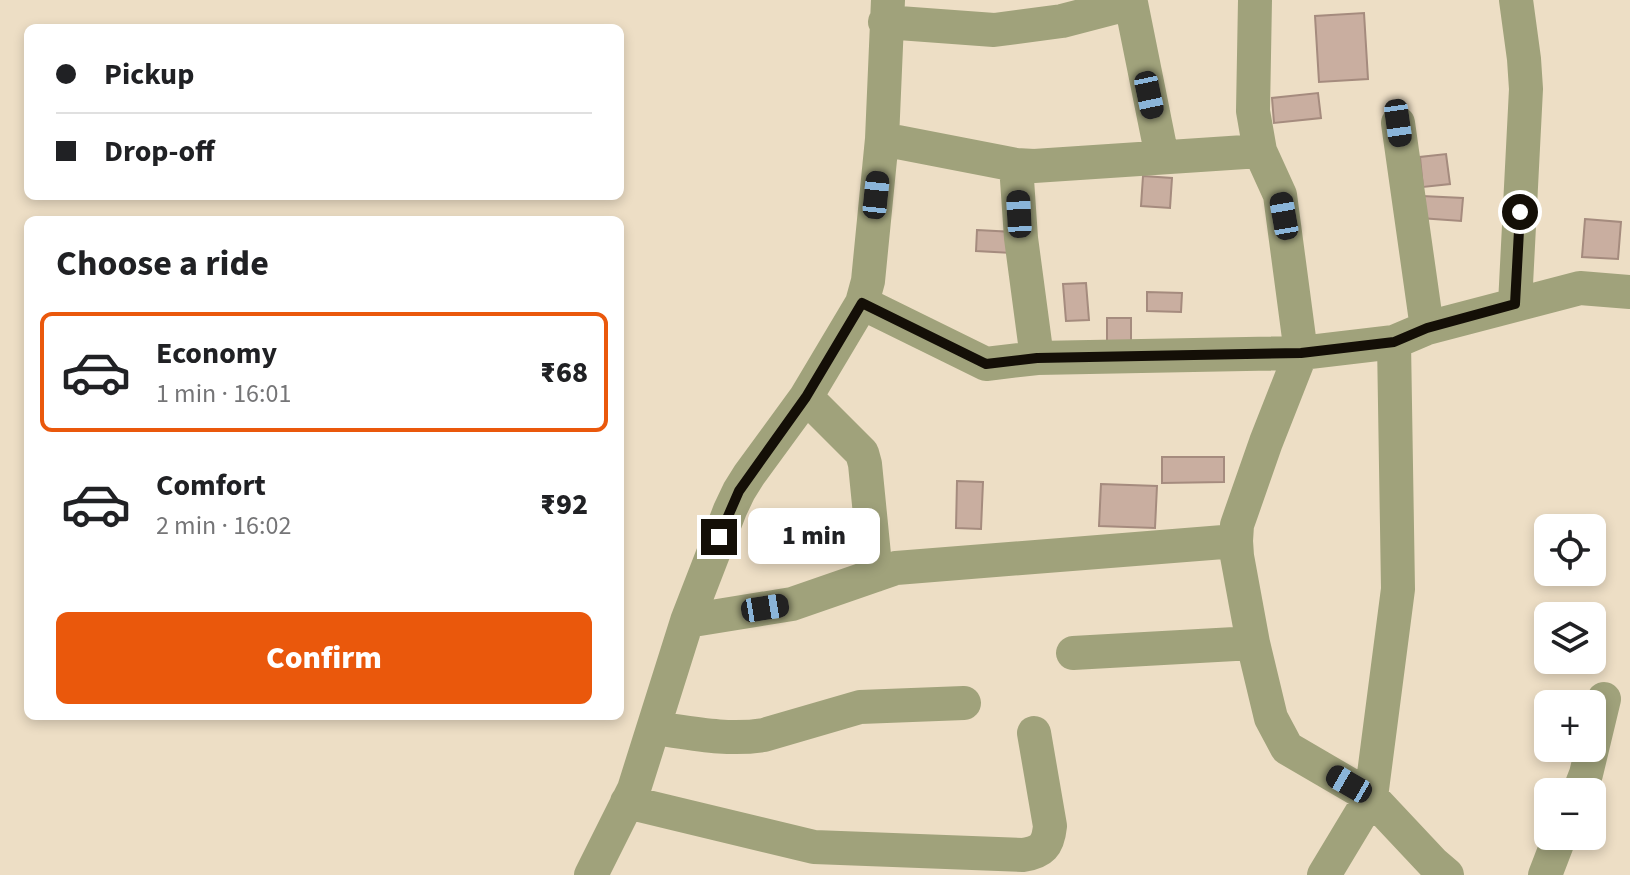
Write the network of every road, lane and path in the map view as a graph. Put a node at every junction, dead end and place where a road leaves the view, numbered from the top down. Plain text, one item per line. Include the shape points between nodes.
1 (1255, 0) edge
2 (1516, 0) edge
3 (1130, 2) edge
4 (886, 11) edge
5 (1398, 123) dead end
6 (882, 139) junction
7 (1260, 151) junction
8 (1162, 157) junction
9 (1016, 165) junction
10 (1630, 292) edge
11 (862, 303) junction
12 (1515, 304) junction
13 (1427, 328) junction
14 (1394, 342) junction
15 (1301, 353) junction
16 (1037, 358) junction
17 (806, 397) junction
18 (1236, 541) junction
19 (876, 575) junction
20 (687, 621) junction
21 (1253, 643) junction
22 (1073, 653) dead end
23 (964, 703) dead end
24 (654, 728) junction
25 (1034, 733) dead end
26 (1371, 797) junction
27 (627, 802) junction
28 (1555, 850) edge
29 (591, 875) edge
30 (1324, 875) edge
31 (1447, 875) edge
32 (1545, 875) edge

1 - 7 street via 1253,111
2 - 12 street via 1526,89
3 - 4 street via 1062,21 994,30
3 - 8 street
4 - 6 street
5 - 13 street
6 - 9 street
6 - 11 street
7 - 8 street
7 - 15 street via 1280,195
8 - 9 street
9 - 16 street
10 - 12 street via 1580,288
11 - 16 street via 986,364
11 - 17 street
12 - 13 street
13 - 14 street
14 - 15 street
14 - 26 street via 1398,589
15 - 16 street
15 - 18 street via 1237,525
17 - 19 street via 862,453
17 - 20 street via 739,491
18 - 19 street via 913,566
18 - 21 street
19 - 20 street via 792,604
20 - 24 street
21 - 22 street
21 - 26 street via 1271,718 1287,748
23 - 24 street via 860,707 748,737
24 - 27 street
25 - 27 street via 1050,826 1048,841 1036,853 814,847
26 - 30 street
26 - 31 street
27 - 29 street
28 - 32 street

